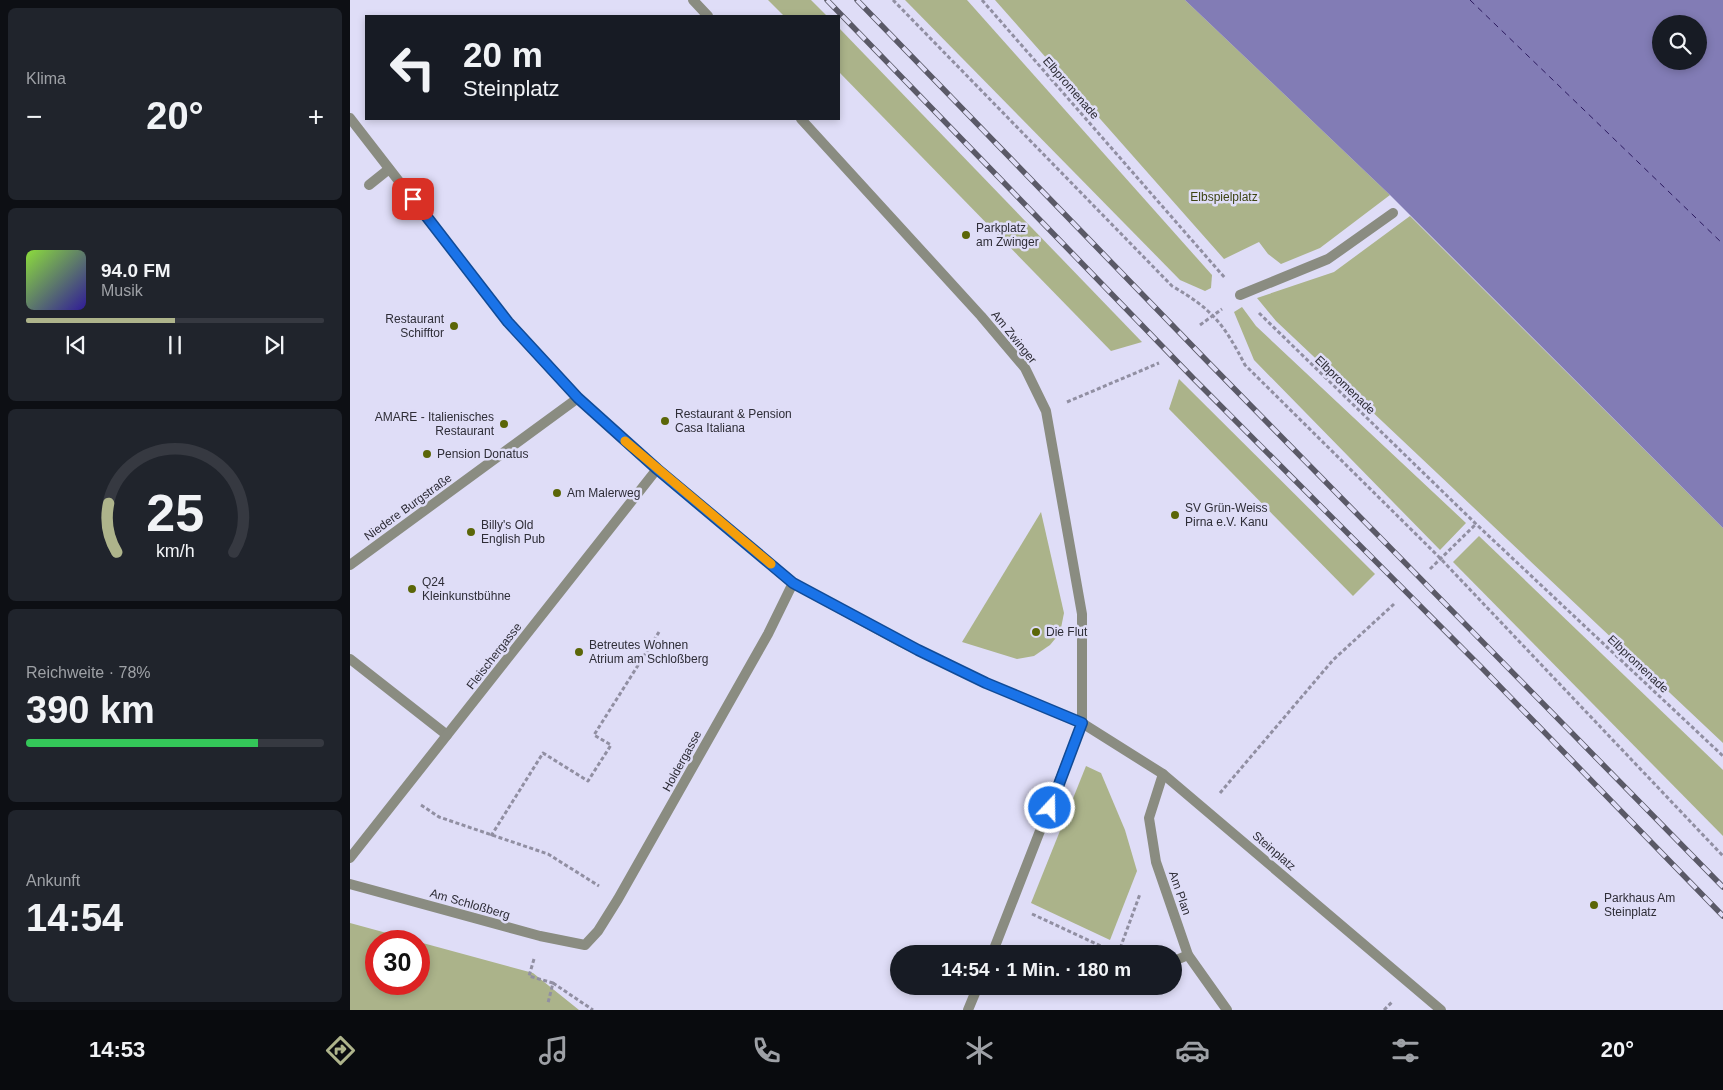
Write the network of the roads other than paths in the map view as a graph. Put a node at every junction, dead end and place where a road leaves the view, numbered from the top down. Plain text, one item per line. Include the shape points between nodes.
1 (693, 0) edge
2 (707, 15) edge
3 (350, 118) edge
4 (802, 120) edge
5 (389, 169) junction
6 (370, 185) dead end
7 (1393, 213) dead end
8 (1240, 295) road end
9 (578, 398) junction
10 (657, 469) junction
11 (350, 565) edge
12 (793, 583) junction
13 (350, 659) edge
14 (1082, 723) junction
15 (447, 735) junction
16 (1164, 774) junction
17 (350, 858) edge
18 (350, 884) edge
19 (585, 945) joint
20 (996, 945) edge
21 (1188, 955) junction
22 (1182, 958) edge
23 (974, 995) edge
24 (968, 1010) edge
25 (1227, 1010) edge
26 (1441, 1010) edge

1 - 2 street
3 - 5 street, Steinplatz
4 - 14 street, Am Zwinger via 1025,368 1046,411 1082,614
5 - 6 street
5 - 9 street, Steinplatz via 508,322
7 - 8 street via 1328,259
9 - 10 street, Steinplatz
9 - 11 street, Niedere Burgstraße
10 - 12 street, Steinplatz
10 - 15 street, Fleischergasse
12 - 14 street, Steinplatz via 986,683
12 - 19 street, Holdergasse via 768,634 618,899
13 - 15 street
14 - 16 street, Steinplatz
14 - 20 street
15 - 17 street, Fleischergasse
16 - 21 street, Am Plan via 1149,818 1156,862
16 - 26 street, Steinplatz
18 - 19 street, Am Schloßberg via 540,936
21 - 22 street
21 - 25 street, Am Plan
23 - 24 street

